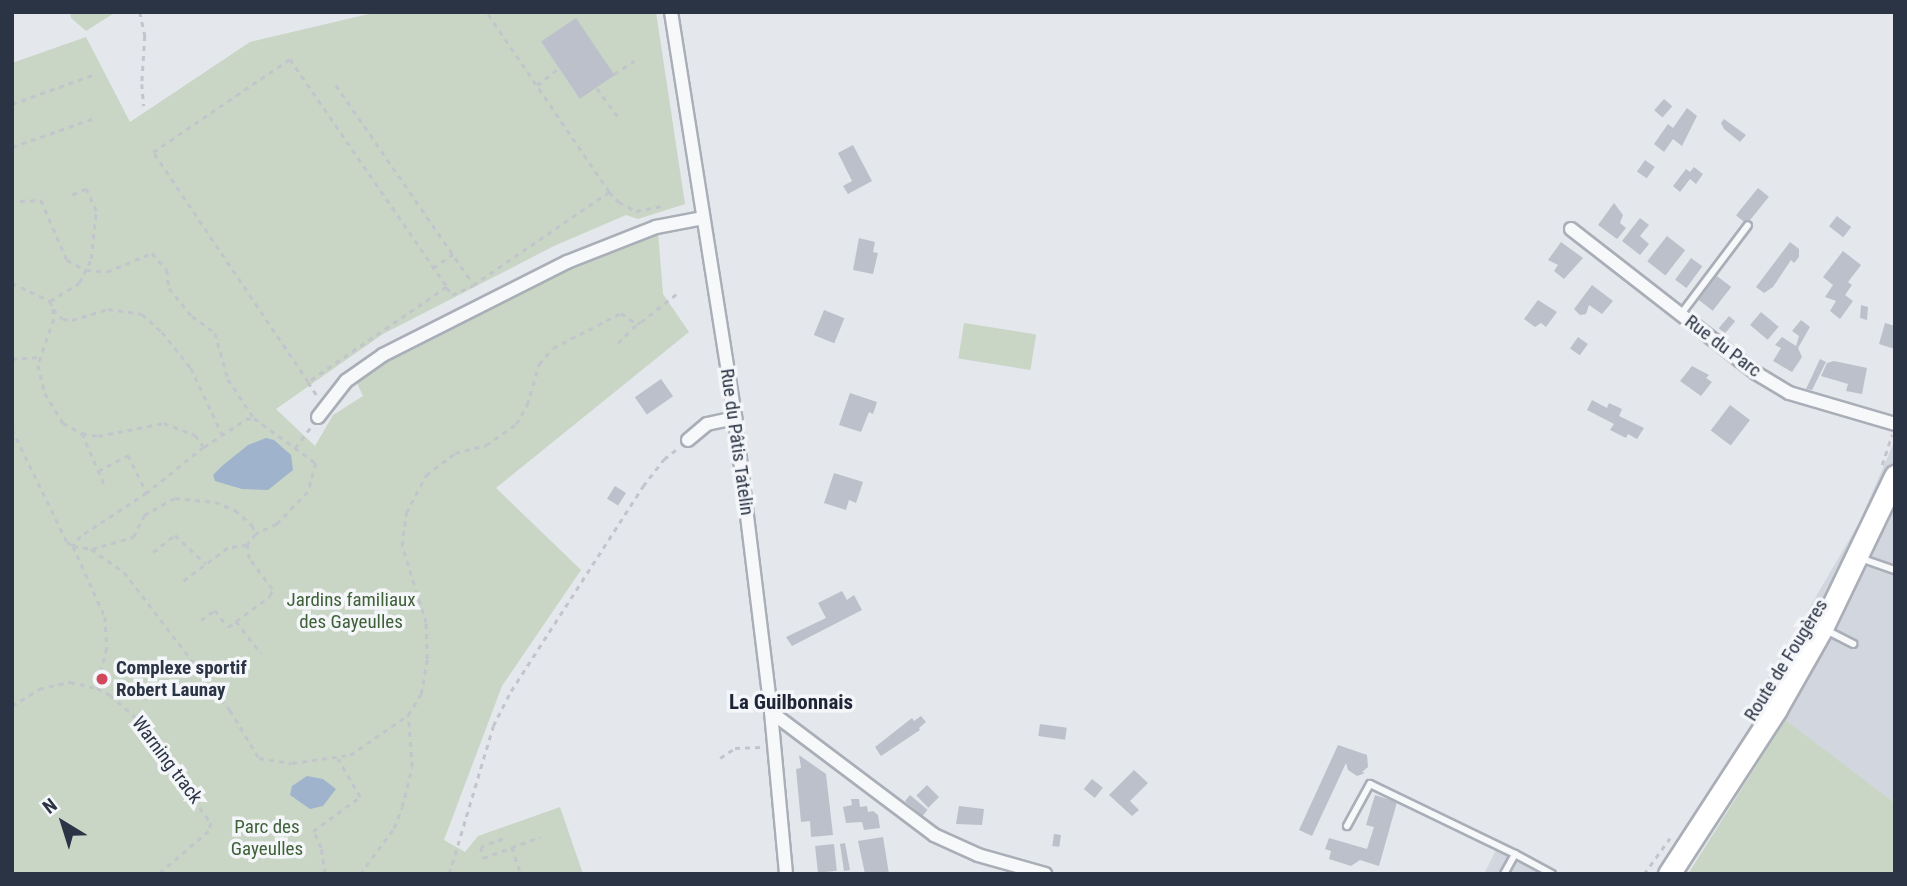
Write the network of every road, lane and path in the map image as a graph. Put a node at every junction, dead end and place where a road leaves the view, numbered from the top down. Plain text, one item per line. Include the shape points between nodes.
1 (140, 12) edge
2 (486, 12) edge
3 (671, 12) edge
4 (634, 61) dead end
5 (560, 67) dead end
6 (614, 74) dead end
7 (92, 75) dead end
8 (336, 85) dead end
9 (537, 85) junction
10 (597, 88) dead end
11 (12, 104) edge
12 (144, 106) dead end
13 (97, 117) dead end
14 (620, 120) dead end
15 (12, 147) edge
16 (610, 192) junction
17 (70, 196) dead end
18 (20, 201) dead end
19 (661, 206) dead end
20 (703, 218) junction
21 (1748, 225) dead end
22 (1571, 229) dead end
23 (453, 254) junction
24 (433, 268) junction
25 (86, 270) junction
26 (470, 279) dead end
27 (12, 284) edge
28 (447, 287) junction
29 (680, 292) dead end
30 (50, 301) junction
31 (53, 309) junction
32 (1681, 314) junction
33 (636, 324) junction
34 (618, 342) dead end
35 (40, 357) junction
36 (12, 359) edge
37 (308, 382) junction
38 (322, 412) junction
39 (254, 418) junction
40 (735, 418) junction
41 (1895, 427) edge
42 (12, 429) edge
43 (82, 433) junction
44 (222, 434) junction
45 (688, 440) joint
46 (204, 447) junction
47 (295, 448) junction
48 (98, 471) junction
49 (1887, 474) edge
50 (106, 488) dead end
51 (147, 494) junction
52 (256, 534) junction
53 (247, 545) junction
54 (73, 546) junction
55 (91, 549) junction
56 (153, 552) dead end
57 (1859, 557) junction
58 (206, 564) junction
59 (1895, 570) edge
60 (181, 583) dead end
61 (201, 620) dead end
62 (236, 621) junction
63 (1822, 628) junction
64 (1853, 644) dead end
65 (261, 653) dead end
66 (97, 688) junction
67 (12, 706) edge
68 (771, 712) junction
69 (408, 715) junction
70 (775, 747) junction
71 (337, 758) junction
72 (720, 758) dead end
73 (1347, 826) dead end
74 (1671, 836) dead end
75 (540, 837) dead end
76 (503, 839) dead end
77 (512, 847) junction
78 (1515, 854) junction
79 (1672, 872) edge
80 (159, 874) edge
81 (325, 874) edge
82 (360, 874) edge
83 (449, 874) edge
84 (521, 874) edge
85 (786, 874) edge
86 (1045, 874) edge
87 (1504, 874) edge
88 (1552, 874) edge
89 (1644, 874) edge

1 - 12 path via 145,36
2 - 9 path
3 - 20 street, Rue du Pâtis Tatelin
4 - 6 path
5 - 9 path
7 - 11 path
8 - 23 path
9 - 16 path
10 - 14 path
13 - 15 path
16 - 19 path via 636,211
16 - 28 path via 473,285 452,295
17 - 25 path via 86,189 96,211
18 - 25 path via 41,200 68,260
20 - 38 street via 656,227 567,262 406,343 346,381
20 - 40 street, Rue du Pâtis Tatelin
21 - 32 lane
22 - 32 street, Rue du Parc
23 - 24 path
23 - 26 path
24 - 28 path
24 - 37 path via 290,59 153,152
25 - 30 path via 69,292
25 - 39 path via 107,272 152,253 167,271 169,288 192,316 215,333 228,379
27 - 30 path
28 - 37 path
29 - 33 path
30 - 31 path
31 - 35 path via 54,319
31 - 44 path via 72,320 108,309 142,314 191,369
32 - 41 street, Rue du Parc via 1789,393
33 - 34 path
33 - 69 path via 621,313 553,348 539,364 516,424 486,445 443,460 418,486 406,513 402,546 426,623 427,659 421,694
35 - 36 path
35 - 43 path via 38,365 52,408 63,423
37 - 38 path
38 - 47 path
39 - 44 path
39 - 47 path
40 - 45 street via 707,424
40 - 68 street, Rue du Pâtis Tatelin
41 - 49 path
42 - 54 path
43 - 46 path via 98,436 164,423 195,435
43 - 48 path
44 - 46 path
45 - 83 path via 664,459 643,486 511,691 493,726
46 - 51 path
47 - 52 path via 316,463 309,492 278,524
48 - 50 path
48 - 51 path via 128,455
49 - 57 main road
51 - 54 path via 81,536
52 - 53 path
52 - 55 path via 235,509 175,498 144,515 133,537
53 - 58 path via 228,548
53 - 62 path via 249,559 272,592
54 - 55 path
54 - 66 path via 105,617 107,648
55 - 71 path via 124,572 230,710 259,758 292,763
56 - 58 path via 175,535
57 - 59 lane
57 - 63 main road
58 - 60 path
61 - 62 path via 215,610 229,627
62 - 65 path
63 - 64 lane
63 - 79 main road
66 - 67 path, Warning track via 55,684
66 - 80 path, Warning track via 121,701 136,718 211,822 209,831
68 - 70 street, Rue du Pâtis Tatelin
68 - 86 street via 933,835 978,855
69 - 71 path via 350,755
69 - 82 path via 412,767 402,807 394,828
70 - 72 path via 743,746
70 - 85 street, Rue du Pâtis Tatelin
71 - 81 path via 360,797 313,831
73 - 78 lane via 1370,784
74 - 89 path
75 - 77 path
76 - 77 path via 481,847 483,858
77 - 84 path
78 - 87 lane
78 - 88 lane

